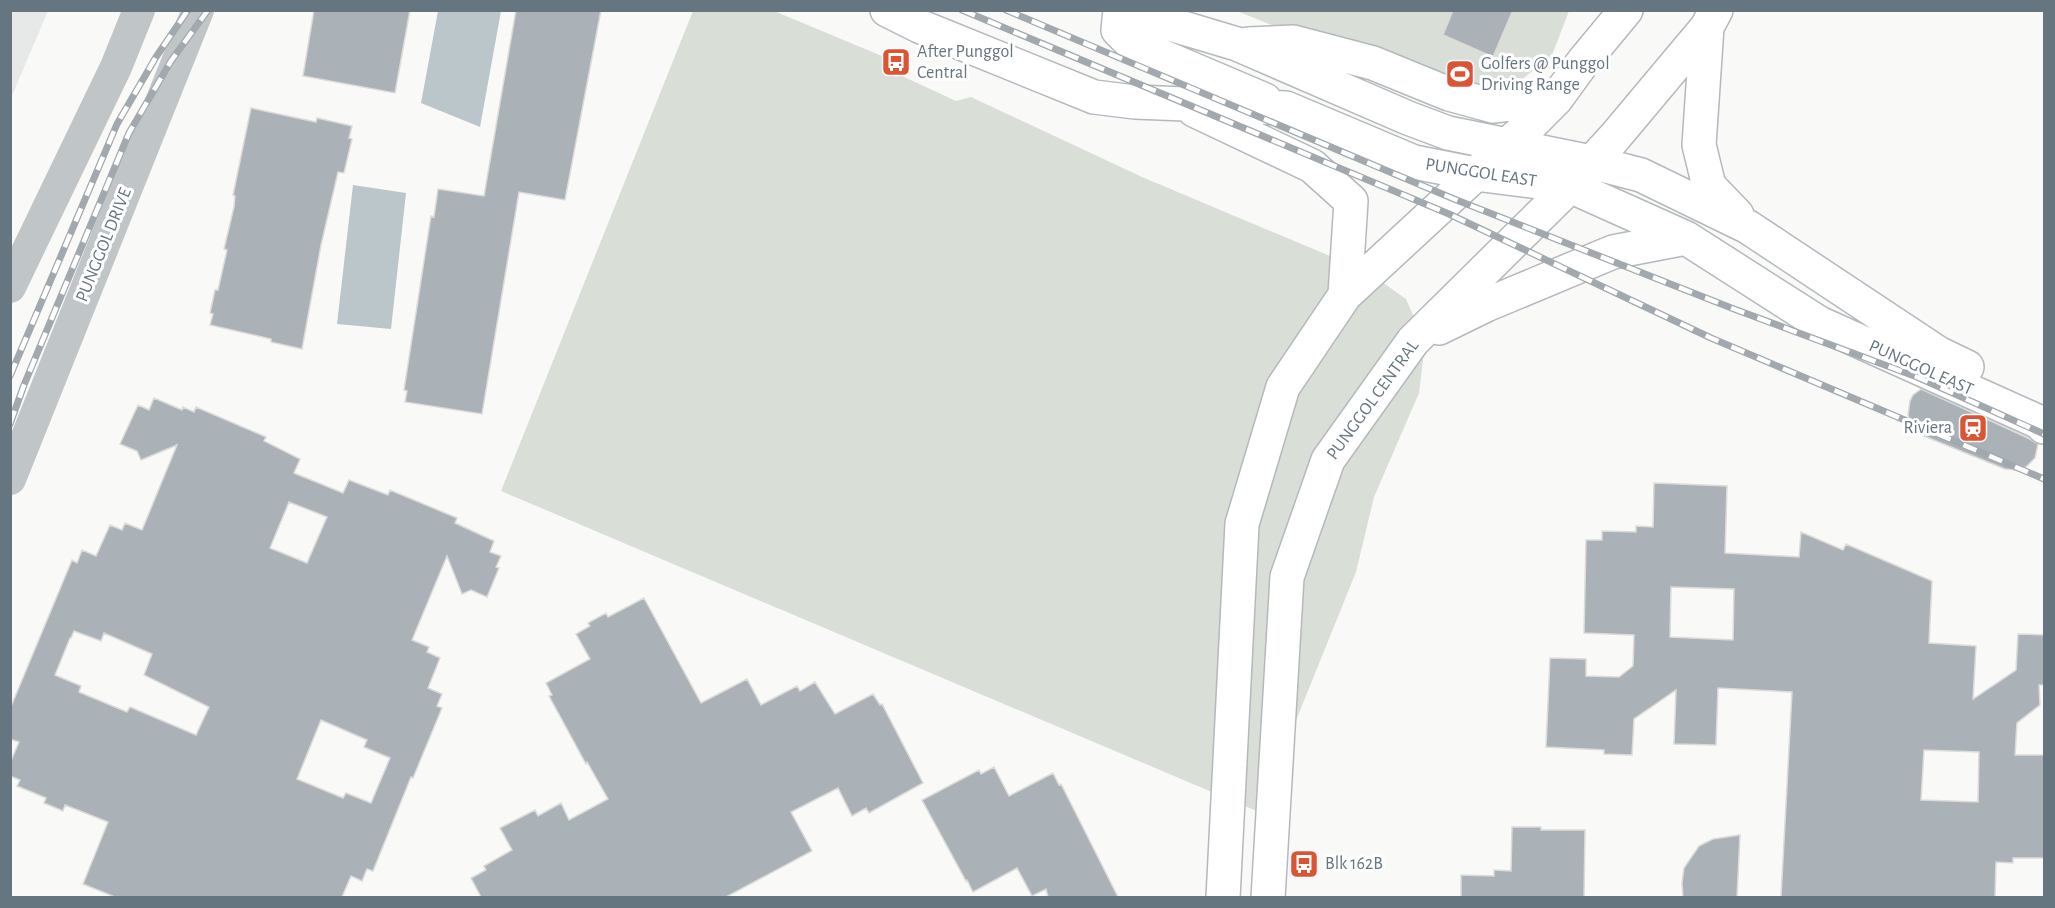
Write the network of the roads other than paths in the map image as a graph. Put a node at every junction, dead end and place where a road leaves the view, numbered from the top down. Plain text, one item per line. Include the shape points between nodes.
1 (139, 10) edge
2 (198, 10) edge
3 (887, 10) edge
4 (1122, 10) edge
5 (1626, 10) edge
6 (912, 18) edge
7 (1711, 19) edge
8 (1237, 44) junction
9 (1556, 99) junction
10 (1178, 102) junction
11 (1286, 108) junction
12 (1506, 146) junction
13 (1475, 174) junction
14 (1581, 174) junction
15 (1748, 227) junction
16 (1686, 238) junction
17 (10, 287) edge
18 (1345, 296) junction
19 (1413, 341) junction
20 (2043, 419) edge
21 (10, 479) edge
22 (1223, 897) edge
23 (1268, 897) edge

1 - 17 street via 116,67
2 - 21 street, PUNGGOL DRIVE
3 - 6 main road, PUNGGOL EAST
4 - 8 main road, PUNGGOL EAST
4 - 11 main road via 1118,30 1131,43
5 - 9 main road
6 - 10 main road, PUNGGOL EAST via 1094,97
7 - 14 main road, PUNGGOL CENTRAL
7 - 15 main road via 1699,146 1709,186
8 - 9 main road via 1293,42 1374,63 1449,94 1492,106
8 - 12 main road, PUNGGOL EAST via 1408,118 1448,133
9 - 12 main road
10 - 11 main road, PUNGGOL EAST
10 - 18 main road via 1312,166 1351,201
11 - 13 main road, PUNGGOL EAST via 1414,162
12 - 13 main road
12 - 14 main road, PUNGGOL EAST
13 - 14 main road, PUNGGOL EAST
13 - 18 main road
14 - 15 main road, PUNGGOL EAST via 1641,175
14 - 16 main road, PUNGGOL EAST
14 - 19 main road, PUNGGOL CENTRAL
15 - 20 main road, PUNGGOL EAST
16 - 19 main road via 1613,252 1486,305
16 - 20 main road, PUNGGOL EAST via 1819,322
18 - 22 main road via 1283,387 1242,524
19 - 23 main road, PUNGGOL CENTRAL via 1328,460 1287,577

